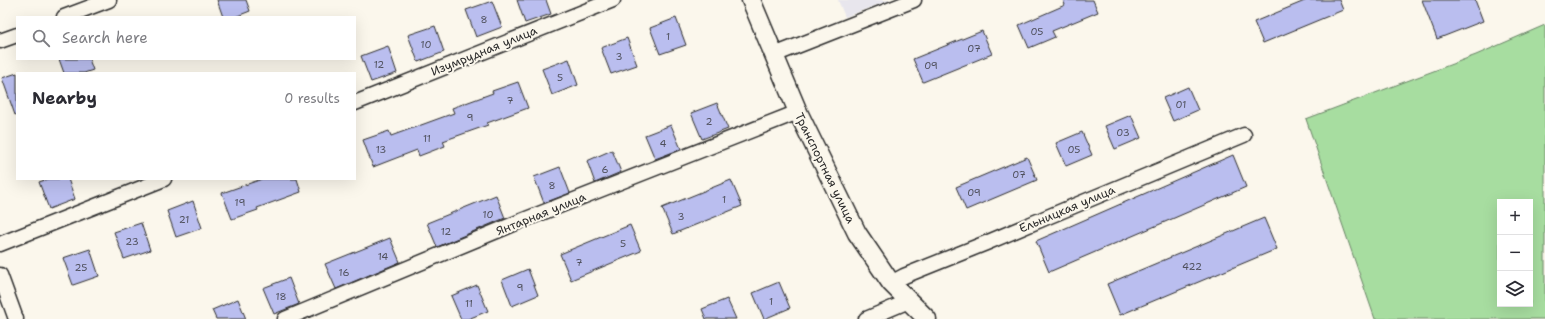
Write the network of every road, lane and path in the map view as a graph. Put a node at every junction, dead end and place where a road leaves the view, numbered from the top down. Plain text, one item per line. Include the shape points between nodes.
1 (109, 0) edge
2 (613, 0) edge
3 (751, 0) edge
4 (914, 0) edge
5 (67, 16) edge
6 (16, 35) edge
7 (0, 41) edge
8 (774, 55) junction
9 (356, 103) edge
10 (798, 112) junction
11 (1244, 135) dead end
12 (161, 180) edge
13 (0, 244) edge
14 (0, 275) edge
15 (891, 283) junction
16 (909, 301) junction
17 (16, 319) edge
18 (285, 319) edge
19 (866, 319) edge
20 (927, 319) edge

1 - 5 street
2 - 9 street, Изумрудная улица
3 - 8 street, Транспортная улица
4 - 8 street
6 - 7 street
8 - 10 street, Транспортная улица
10 - 15 street, Транспортная улица via 857,233
10 - 18 street, Янтарная улица via 520,222
11 - 15 street, Ельницкая улица
12 - 13 street
14 - 17 street
15 - 16 street, Транспортная улица
16 - 19 street
16 - 20 street, Транспортная улица

